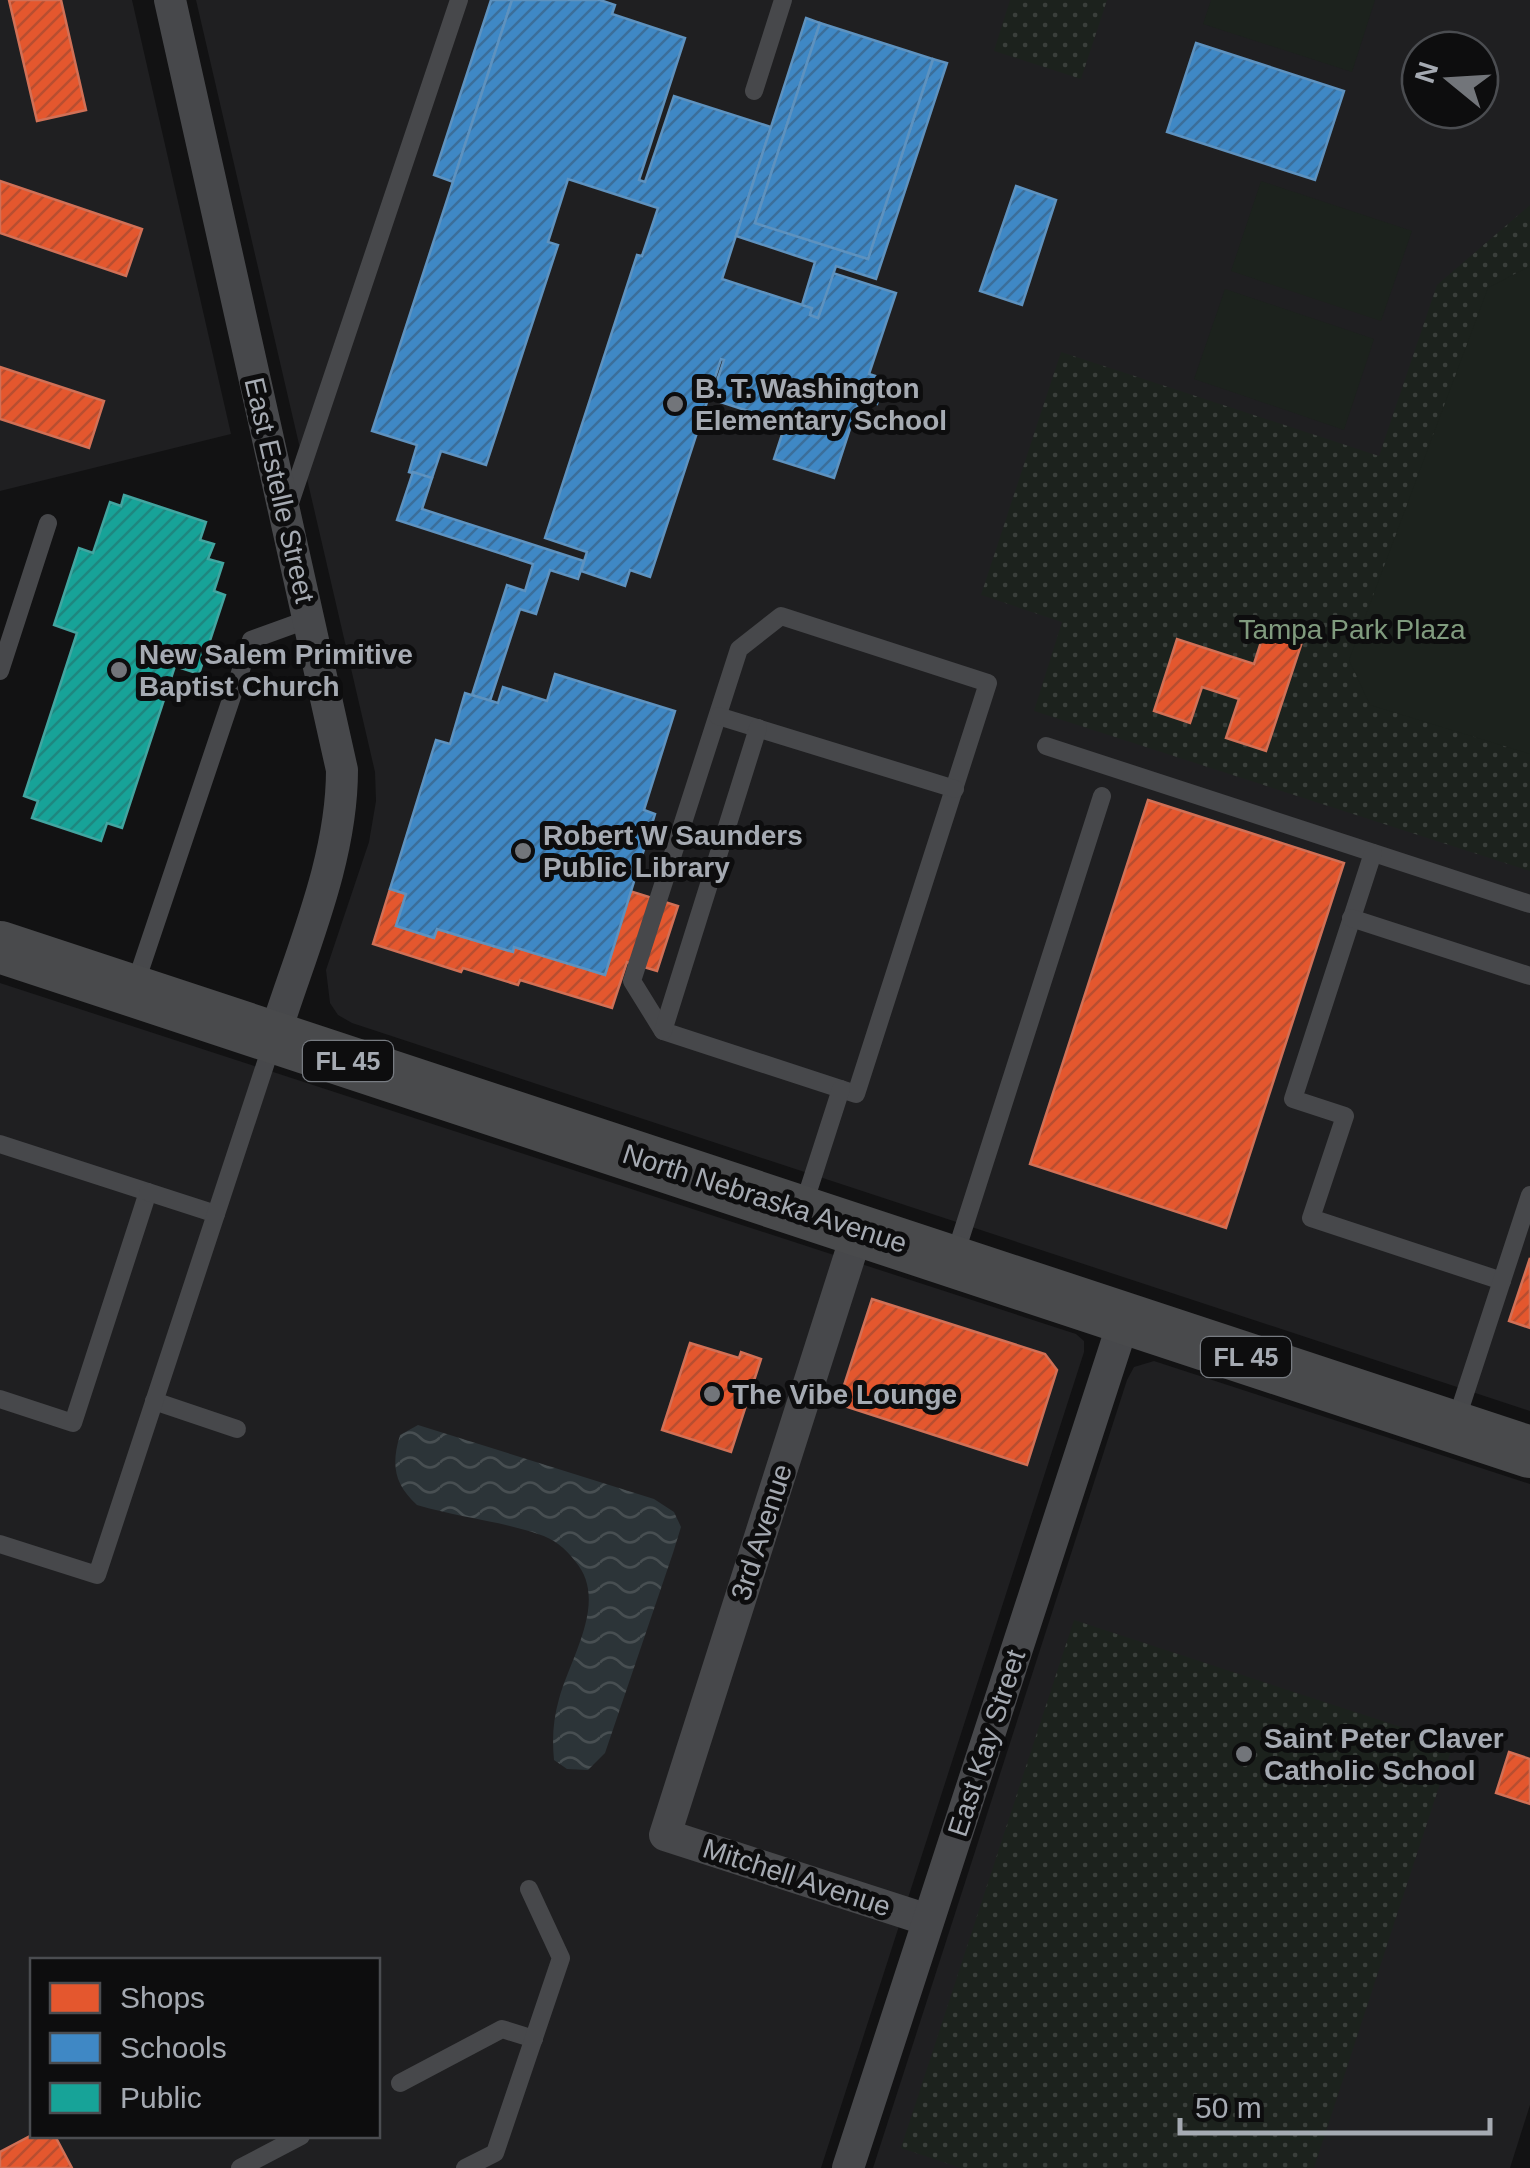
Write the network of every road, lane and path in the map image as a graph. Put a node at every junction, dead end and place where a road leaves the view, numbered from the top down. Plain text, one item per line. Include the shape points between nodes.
1 (170, 0) edge
2 (460, 0) edge
3 (782, 0) edge
4 (754, 91) dead end
5 (286, 516) junction
6 (48, 523) dead end
7 (309, 619) junction
8 (0, 671) edge
9 (718, 716) junction
10 (758, 728) junction
11 (1046, 746) dead end
12 (954, 789) junction
13 (1102, 796) dead end
14 (1373, 852) junction
15 (1530, 904) edge
16 (1352, 918) junction
17 (5, 955) edge
18 (1530, 976) edge
19 (133, 990) junction
20 (663, 1032) junction
21 (274, 1036) junction
22 (841, 1088) junction
23 (0, 1144) edge
24 (148, 1192) junction
25 (1530, 1195) edge
26 (802, 1210) junction
27 (216, 1214) junction
28 (858, 1230) junction
29 (954, 1260) junction
30 (1502, 1281) junction
31 (1125, 1318) junction
32 (0, 1399) edge
33 (154, 1401) junction
34 (1454, 1426) junction
35 (237, 1429) dead end
36 (1530, 1452) edge
37 (0, 1544) edge
38 (664, 1835) joint
39 (529, 1889) dead end
40 (928, 1920) junction
41 (534, 2038) junction
42 (400, 2083) dead end
43 (297, 2138) edge
44 (240, 2168) edge
45 (465, 2168) edge
46 (848, 2168) edge

1 - 5 street, East Estelle Street
2 - 5 lane
3 - 4 lane
5 - 7 street, East Estelle Street
6 - 8 lane
7 - 19 lane via 251,640
7 - 21 street, East Estelle Street via 342,770 342,812
9 - 10 lane
9 - 12 lane via 739,649 780,616 988,683
9 - 20 lane via 632,981
10 - 12 lane
10 - 20 lane
11 - 14 lane
12 - 22 lane via 856,1094
13 - 29 lane
14 - 15 lane
14 - 16 lane
16 - 18 lane
16 - 30 lane via 1293,1099 1345,1116 1311,1218
17 - 19 main road, North Nebraska Avenue / FL 45
19 - 21 main road, North Nebraska Avenue / FL 45
20 - 22 lane
21 - 26 main road, North Nebraska Avenue / FL 45
21 - 27 lane
22 - 26 lane
23 - 24 lane
24 - 27 lane
24 - 32 lane via 73,1423
25 - 30 lane
26 - 28 main road, North Nebraska Avenue / FL 45
27 - 33 lane
28 - 29 main road, North Nebraska Avenue / FL 45
28 - 38 street, 3rd Avenue
29 - 31 main road, North Nebraska Avenue / FL 45
30 - 34 lane
31 - 34 main road, North Nebraska Avenue / FL 45
31 - 40 street, East Kay Street
33 - 35 lane
33 - 37 lane via 96,1575
34 - 36 main road, North Nebraska Avenue / FL 45
38 - 40 street, Mitchell Avenue
39 - 41 lane via 561,1958
40 - 46 street, East Kay Street
41 - 42 lane via 502,2029
41 - 45 lane via 495,2153
43 - 44 lane

